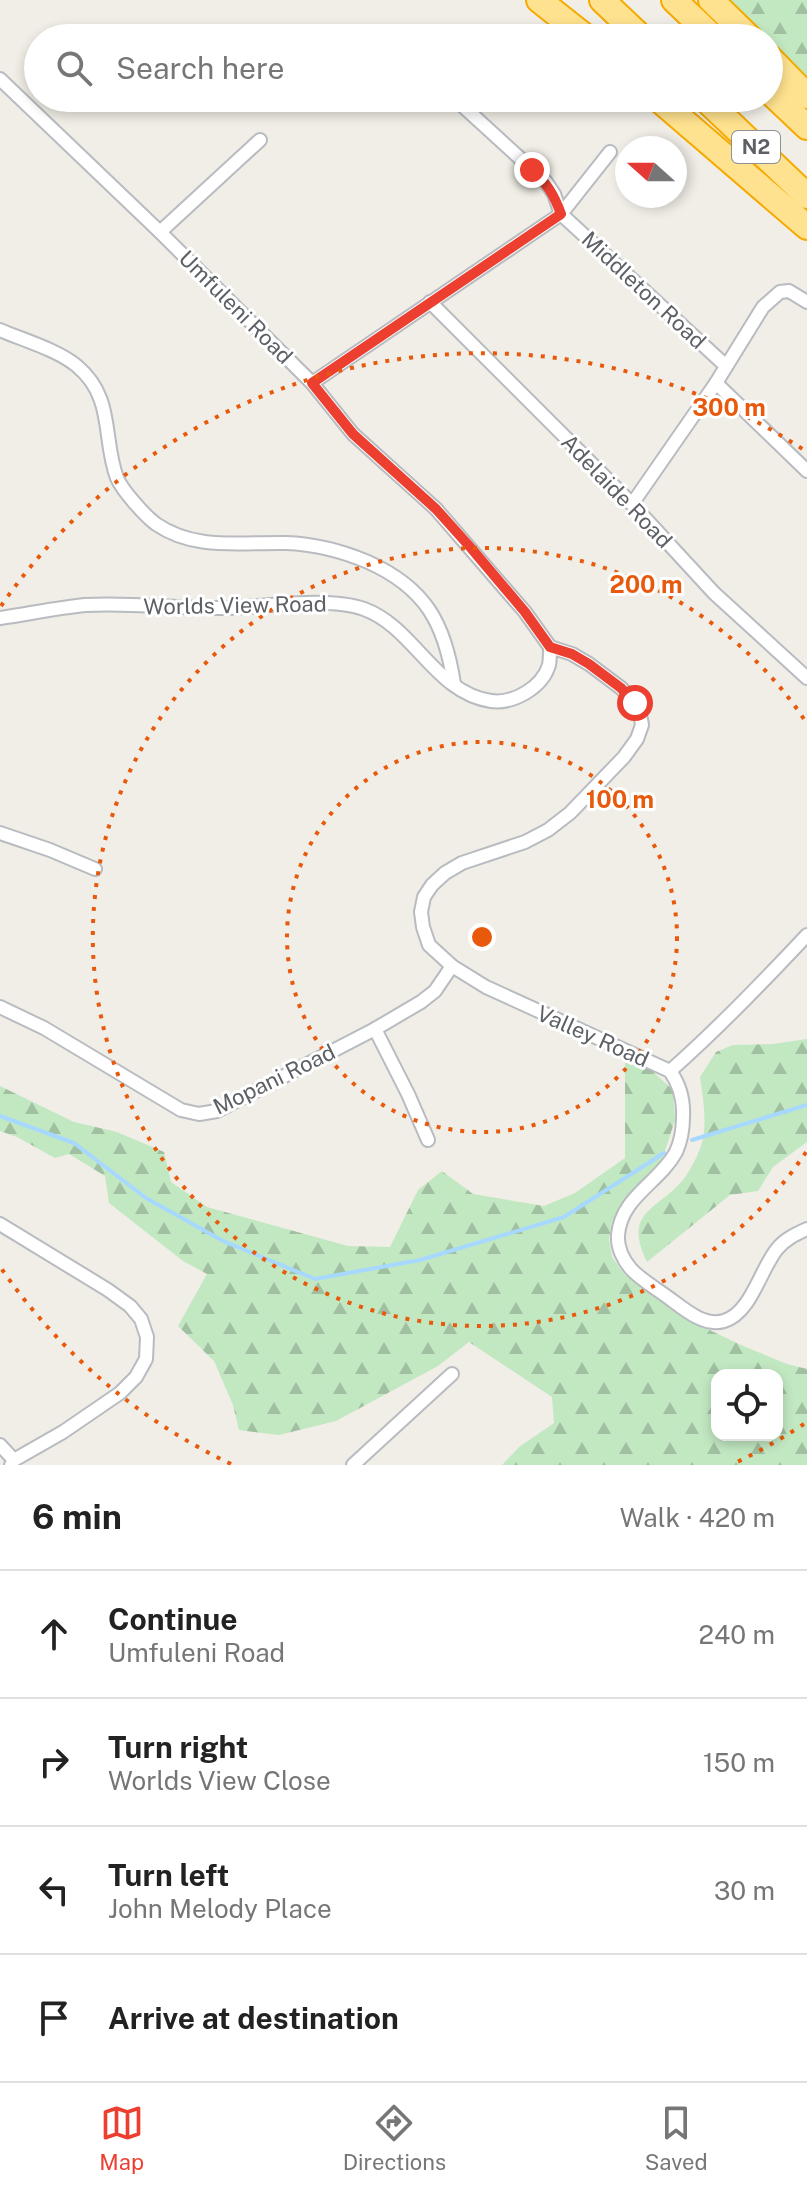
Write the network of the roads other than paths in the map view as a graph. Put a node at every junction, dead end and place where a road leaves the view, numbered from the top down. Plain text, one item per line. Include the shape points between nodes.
1 (539, 0) edge
2 (602, 0) edge
3 (674, 0) edge
4 (711, 0) edge
5 (569, 24) edge
6 (627, 24) edge
7 (699, 24) edge
8 (736, 24) edge
9 (783, 71) edge
10 (0, 79) edge
11 (807, 96) edge
12 (24, 102) edge
13 (783, 104) edge
14 (35, 112) edge
15 (469, 112) edge
16 (673, 112) edge
17 (719, 112) edge
18 (807, 127) edge
19 (260, 140) dead end
20 (610, 152) dead end
21 (807, 196) edge
22 (561, 214) junction
23 (807, 227) edge
24 (160, 232) junction
25 (430, 302) junction
26 (807, 302) edge
27 (0, 330) edge
28 (726, 366) junction
29 (312, 383) junction
30 (716, 383) junction
31 (807, 471) edge
32 (632, 504) junction
33 (0, 618) edge
34 (550, 647) junction
35 (807, 678) edge
36 (454, 684) junction
37 (0, 833) edge
38 (95, 869) dead end
39 (807, 935) edge
40 (452, 966) junction
41 (0, 1007) edge
42 (375, 1029) junction
43 (670, 1071) junction
44 (428, 1140) dead end
45 (0, 1224) edge
46 (807, 1229) edge
47 (452, 1374) dead end
48 (0, 1445) edge
49 (12, 1463) edge
50 (353, 1465) edge

1 - 5 highway
2 - 6 highway
3 - 7 highway
4 - 8 highway
9 - 11 highway
10 - 12 street, Umfuleni Road
13 - 18 highway, N2
14 - 24 street, Umfuleni Road
15 - 22 street, Middleton Road via 546,182
16 - 23 highway
17 - 21 highway, N2
19 - 24 street
20 - 22 street
22 - 25 street
22 - 28 street, Middleton Road
24 - 29 street, Umfuleni Road
25 - 29 street
25 - 32 street, Adelaide Road
26 - 28 street via 789,291 780,292 763,307
27 - 36 street via 78,366 106,409 118,480 154,523 210,543 288,543 346,552 392,572 421,598 440,629
28 - 30 street
29 - 34 street, Umfuleni Road via 353,434 436,509
30 - 31 street
30 - 32 street
32 - 35 street, Adelaide Road via 714,593
33 - 36 street, Worlds View Road via 87,605 225,608 336,602 380,616
34 - 36 street, Worlds View Road via 549,667 538,684 517,698 476,697
34 - 40 street, Valley Road via 572,654 621,688 635,703 642,725 624,757 548,830 462,863 432,885 424,897 423,927 429,945
37 - 38 street
39 - 43 street
40 - 42 street, Mopani Road via 435,991
40 - 43 street, Valley Road via 486,987
41 - 42 street, Mopani Road via 181,1110 199,1114 217,1111
42 - 44 street
43 - 46 street, Valley Road via 681,1090 682,1130 668,1165 623,1214 618,1241 631,1270 687,1311 712,1322 724,1321 746,1303 780,1246
45 - 49 street via 119,1298 141,1319 147,1337 146,1359 120,1393
47 - 50 street
48 - 49 street

